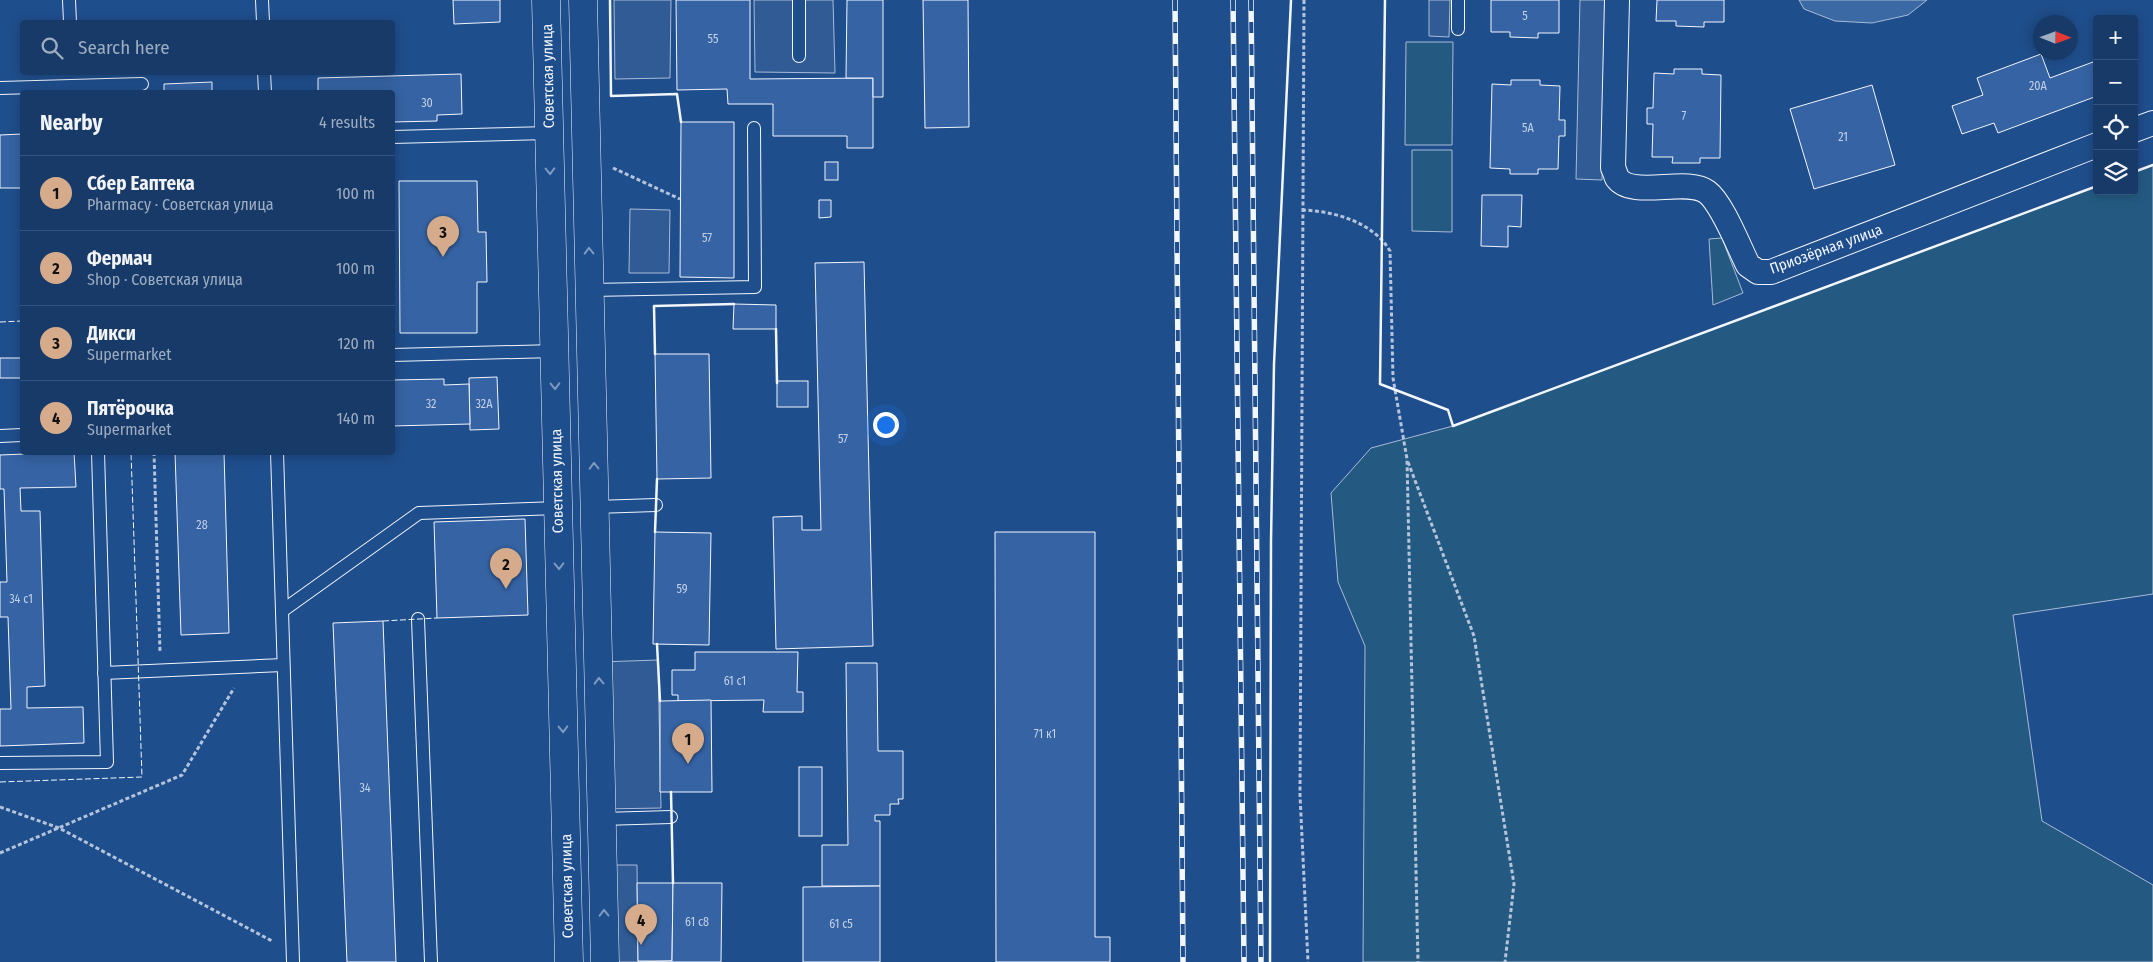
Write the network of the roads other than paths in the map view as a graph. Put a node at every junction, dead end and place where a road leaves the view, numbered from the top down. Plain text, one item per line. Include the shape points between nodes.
1 (70, 0) edge
2 (262, 0) edge
3 (546, 0) edge
4 (583, 0) edge
5 (799, 0) edge
6 (1458, 0) edge
7 (1617, 0) edge
8 (70, 20) edge
9 (263, 20) edge
10 (1458, 29) dead end
11 (799, 56) dead end
12 (71, 75) edge
13 (264, 75) edge
14 (142, 84) dead end
15 (71, 86) junction
16 (0, 88) edge
17 (265, 90) edge
18 (2153, 123) edge
19 (754, 128) dead end
20 (2138, 129) edge
21 (549, 133) junction
22 (395, 137) edge
23 (2093, 147) edge
24 (590, 290) junction
25 (554, 351) junction
26 (395, 355) edge
27 (20, 435) edge
28 (0, 436) edge
29 (98, 455) edge
30 (276, 455) edge
31 (656, 505) dead end
32 (595, 507) junction
33 (558, 508) junction
34 (282, 611) junction
35 (418, 620) dead end
36 (283, 665) junction
37 (104, 673) junction
38 (0, 763) edge
39 (671, 817) dead end
40 (602, 819) junction
41 (292, 957) edge
42 (431, 962) edge
43 (569, 962) edge
44 (605, 962) edge

1 - 8 lane
2 - 9 lane
3 - 21 main road, Советская улица
24 -> 4 main road
5 - 11 lane
6 - 10 lane
7 - 23 street, Приозёрная улица via 1614,168 1618,179 1629,186 1706,190 1716,201 1748,265 1758,272 1771,272
12 - 15 lane
13 - 17 lane
14 - 15 lane
15 - 16 lane
18 - 20 street
19 - 24 lane via 755,287
21 - 22 lane
21 -> 25 main road, Советская улица
32 -> 24 main road
25 - 26 lane
25 -> 33 main road, Советская улица
27 - 28 lane
29 - 37 lane
30 - 34 lane
31 - 32 lane
40 -> 32 main road
33 - 34 lane via 419,513
33 -> 43 main road, Советская улица
34 - 36 lane
35 - 42 lane
36 - 37 lane
36 - 41 lane
37 - 38 lane via 107,762
39 - 40 lane
44 -> 40 main road

